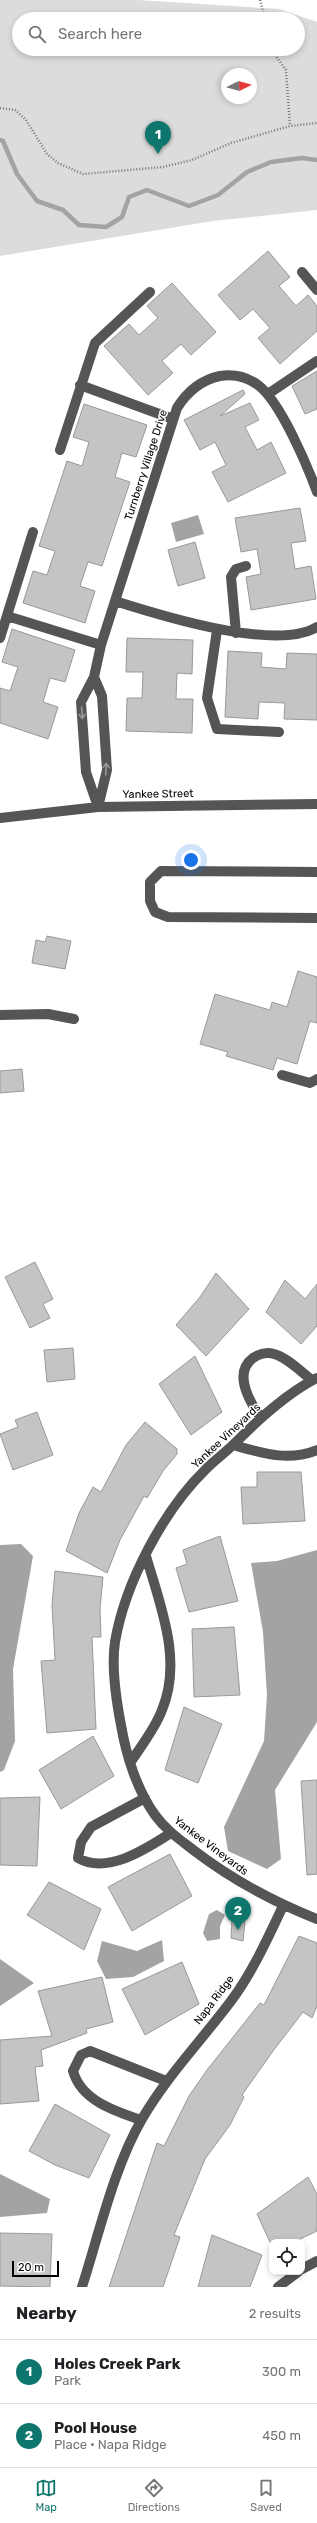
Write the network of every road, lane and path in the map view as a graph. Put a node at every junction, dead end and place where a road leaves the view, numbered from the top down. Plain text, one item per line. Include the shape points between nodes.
1 (260, 0) edge
2 (263, 12) edge
3 (275, 56) edge
4 (0, 108) edge
5 (317, 123) edge
6 (290, 126) junction
7 (302, 272) dead end
8 (317, 290) edge
9 (150, 292) dead end
10 (317, 361) edge
11 (80, 385) junction
12 (268, 394) junction
13 (174, 419) junction
14 (60, 450) dead end
15 (317, 492) edge
16 (33, 532) dead end
17 (246, 566) dead end
18 (115, 601) junction
19 (7, 616) junction
20 (317, 627) edge
21 (217, 630) junction
22 (236, 633) junction
23 (0, 638) edge
24 (101, 645) junction
25 (94, 677) junction
26 (279, 732) dead end
27 (317, 804) edge
28 (98, 807) junction
29 (0, 818) edge
30 (317, 872) edge
31 (317, 918) edge
32 (0, 1015) edge
33 (74, 1019) dead end
34 (282, 1075) dead end
35 (317, 1079) edge
36 (315, 1379) edge
37 (261, 1418) junction
38 (233, 1445) junction
39 (317, 1450) edge
40 (146, 1556) junction
41 (130, 1762) junction
42 (144, 1798) junction
43 (171, 1833) junction
44 (283, 1906) junction
45 (317, 1919) edge
46 (166, 2081) junction
47 (141, 2120) junction
48 (317, 2261) edge
49 (305, 2267) edge
50 (294, 2275) edge
51 (82, 2287) edge
52 (278, 2287) edge

1 - 2 path
3 - 6 path via 286,70
4 - 6 path via 15,110 26,120 47,154 83,174 162,167 192,160 230,143
5 - 6 path
7 - 8 street
9 - 11 street via 95,343
10 - 12 street
11 - 13 street
11 - 14 street
12 - 13 street, Turnberry Village Drive via 247,378 226,375 213,378 199,384 185,396 177,408
12 - 15 street, Turnberry Village Drive via 310,472
13 - 18 street, Turnberry Village Drive
16 - 19 street
17 - 22 street via 236,569 232,577
18 - 21 street
18 - 24 street, Turnberry Village Drive
19 - 23 street
19 - 24 street
20 - 22 street via 287,634
21 - 22 street
21 - 26 street via 207,698 217,729
24 - 25 street, Turnberry Village Drive
28 -> 25 street via 106,770 102,696
25 -> 28 street, Turnberry Village Drive via 81,702 86,772
27 - 28 street, Yankee Street
28 - 29 street, Yankee Street
30 - 31 street via 161,871 150,882 150,901 155,912 168,917
32 - 33 street via 48,1014
34 - 35 street via 310,1082
36 - 37 street, Yankee Vineyards
36 - 37 street via 273,1354 258,1354 246,1363 242,1377 254,1408
37 - 38 street, Yankee Vineyards
38 - 39 street via 277,1457 304,1456
38 - 40 street, Yankee Vineyards via 206,1469 180,1500
40 - 41 street, Yankee Vineyards via 122,1612 115,1644 118,1708
40 - 41 street via 165,1616 170,1649 169,1681 162,1710
41 - 42 street, Yankee Vineyards
42 - 43 street, Yankee Vineyards via 155,1816
42 - 43 street via 91,1827 81,1842 78,1858 89,1864 106,1865 152,1845
43 - 44 street, Yankee Vineyards via 221,1872
44 - 45 street, Yankee Vineyards
44 - 46 street, Napa Ridge via 232,2000
46 - 47 street, Napa Ridge
46 - 47 street via 90,2050 81,2055 73,2070 76,2083 94,2100
47 - 51 street, Napa Ridge via 118,2176
48 - 49 street
50 - 52 street

